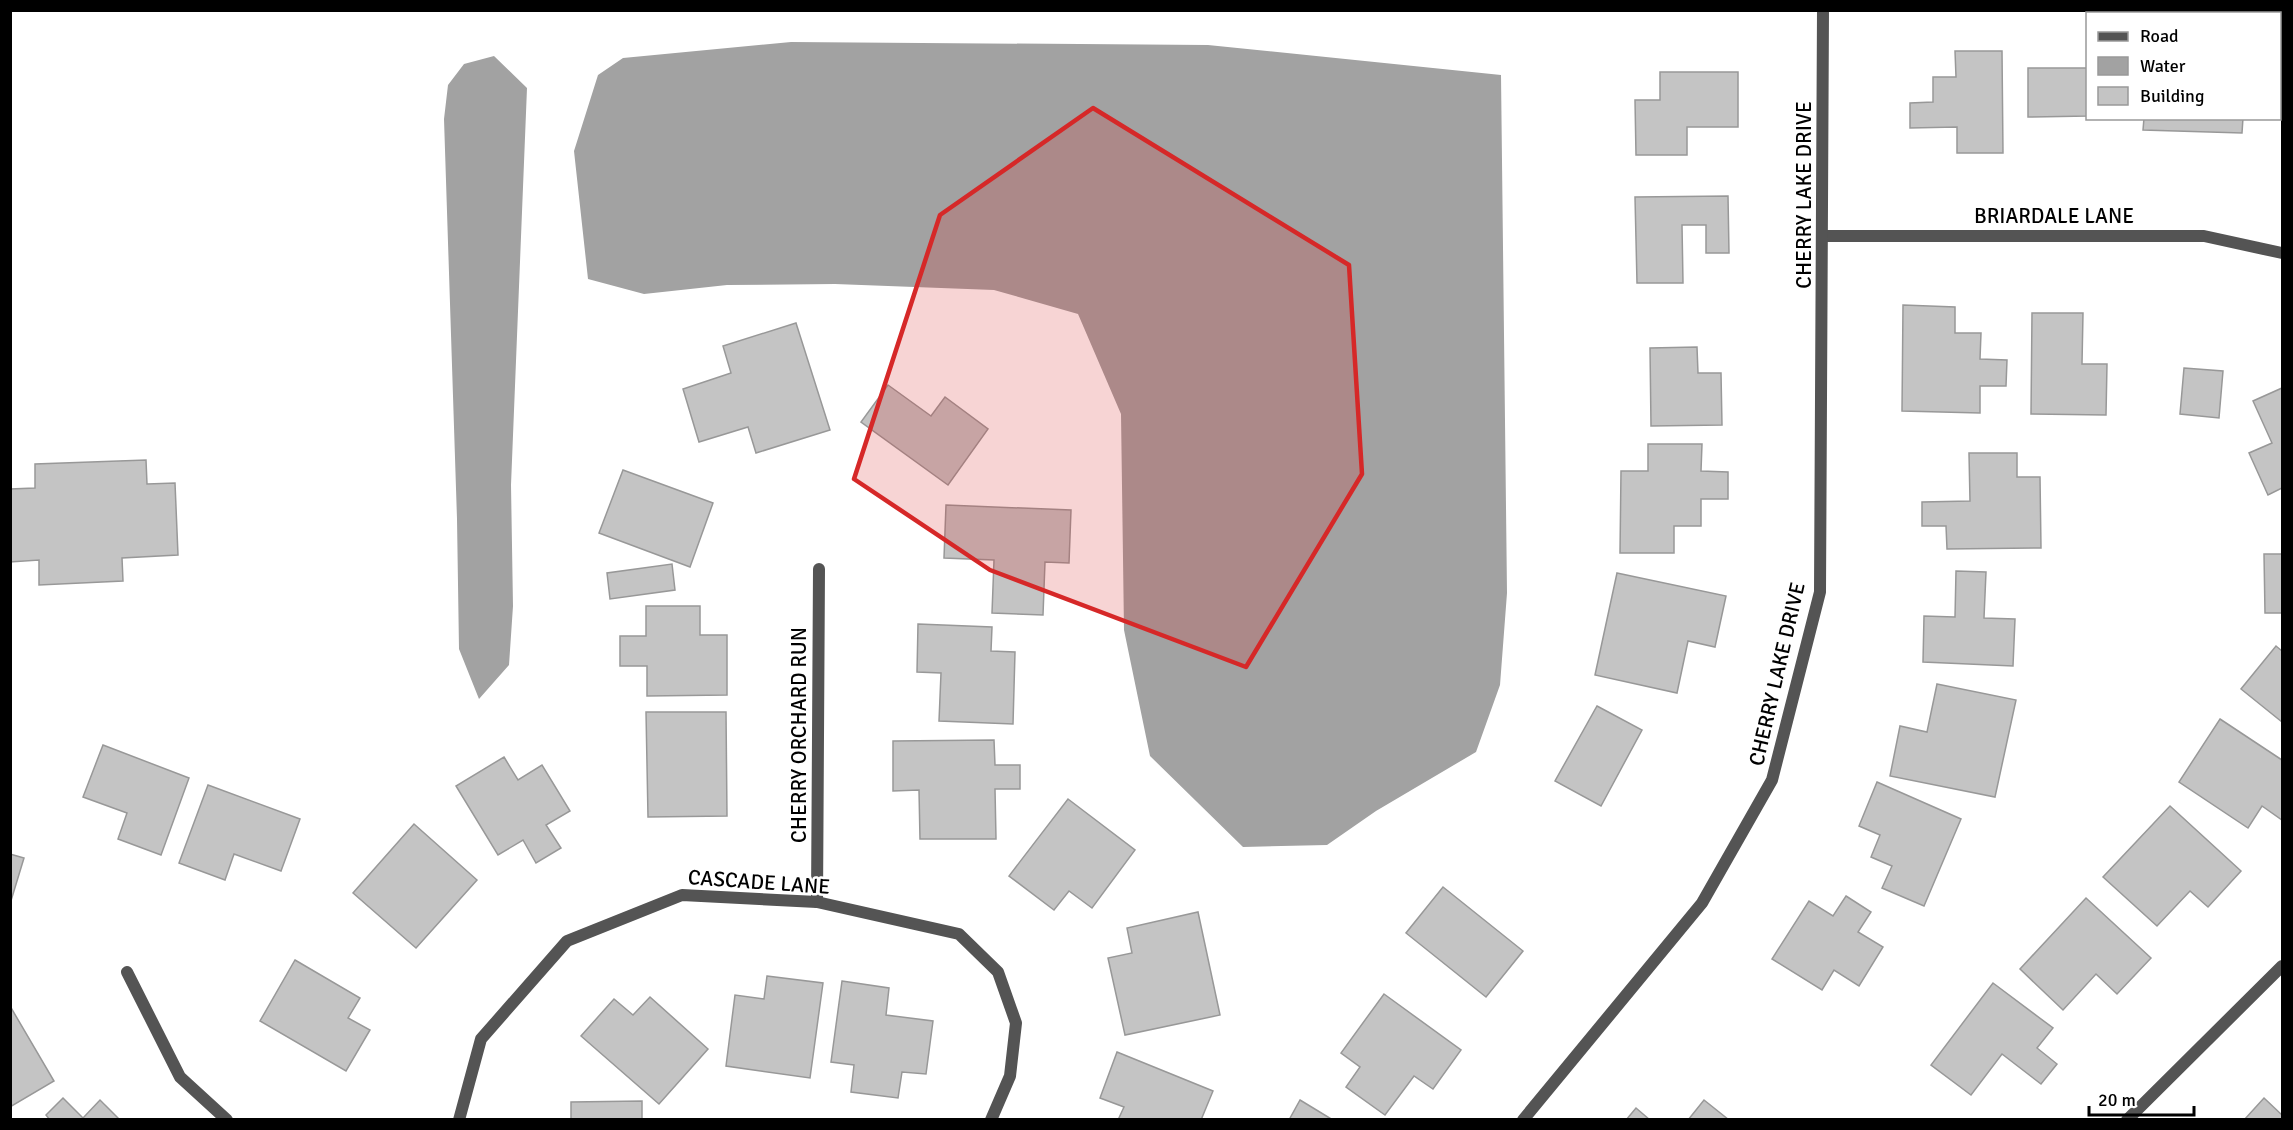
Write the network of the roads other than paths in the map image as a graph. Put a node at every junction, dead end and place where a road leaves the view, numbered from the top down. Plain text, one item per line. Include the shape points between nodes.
1 (1823, 10) edge
2 (1823, 236) junction
3 (2283, 253) edge
4 (819, 568) dead end
5 (818, 902) junction
6 (2283, 966) edge
7 (127, 972) dead end
8 (227, 1119) edge
9 (459, 1119) edge
10 (991, 1119) edge
11 (1523, 1119) edge
12 (2127, 1119) edge

1 - 2 street, CHERRY LAKE DRIVE
2 - 3 street, BRIARDALE LANE via 2204,236
2 - 11 street, CHERRY LAKE DRIVE via 1820,592 1772,780 1702,903
4 - 5 street, CHERRY ORCHARD RUN
5 - 9 street, CASCADE LANE via 682,895 567,941 481,1039
5 - 10 street, CASCADE LANE via 959,934 998,972 1016,1023 1010,1076
6 - 12 street
7 - 8 street via 180,1077

